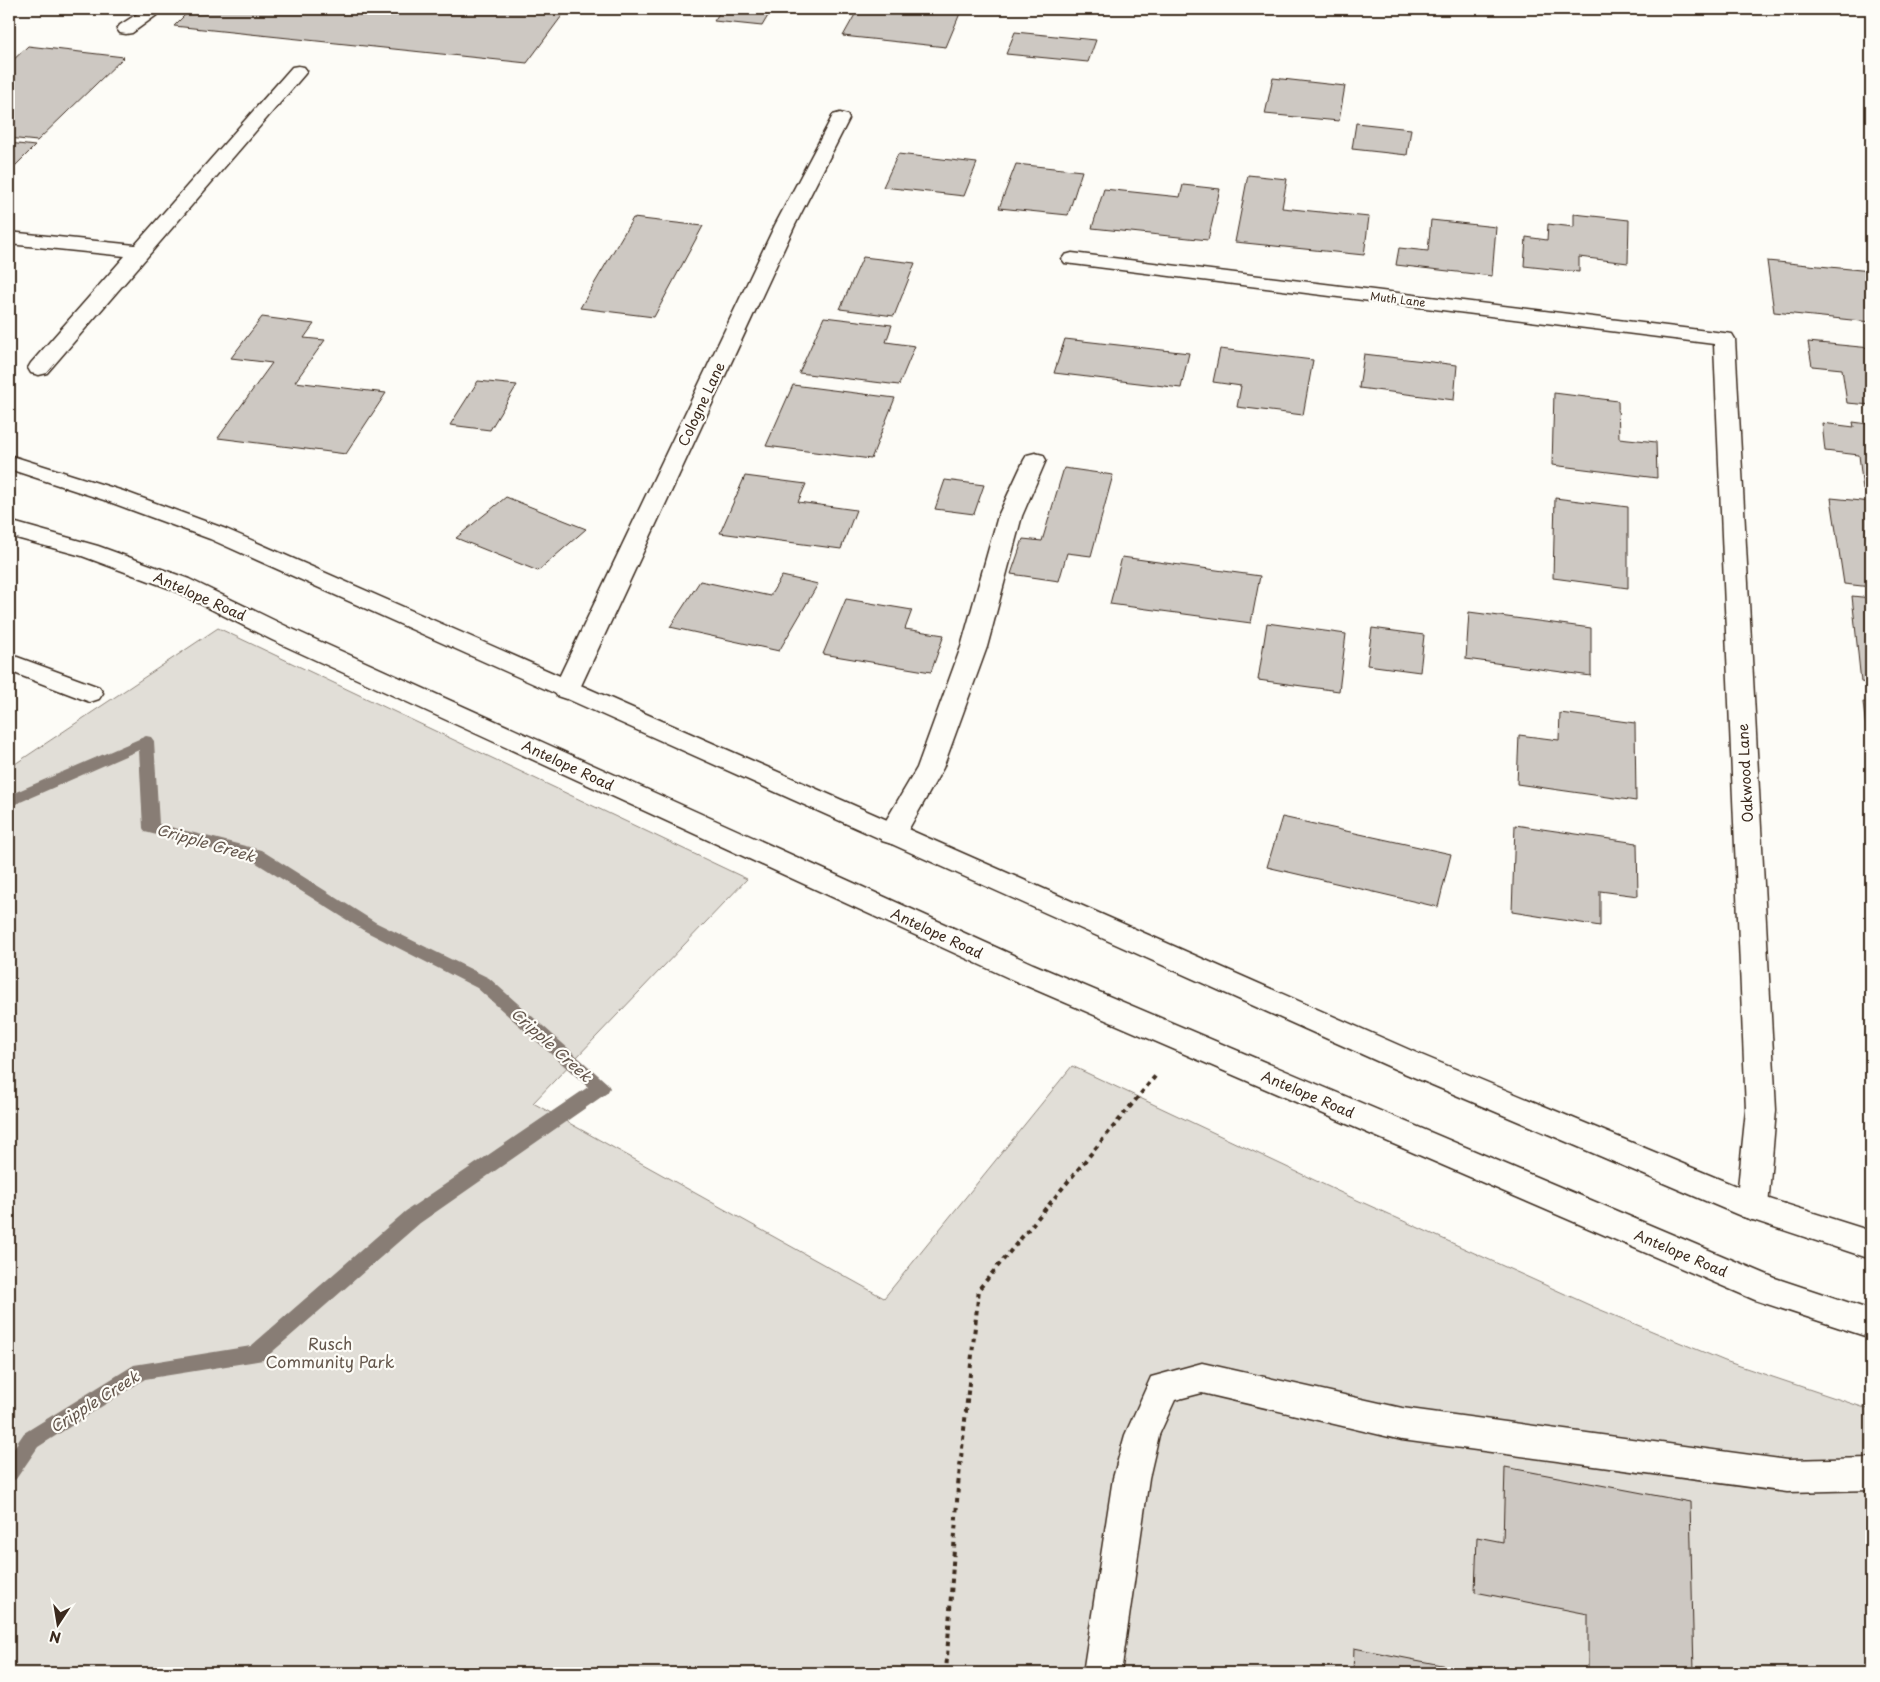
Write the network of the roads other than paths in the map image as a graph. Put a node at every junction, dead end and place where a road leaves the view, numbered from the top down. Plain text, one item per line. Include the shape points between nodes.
1 (156, 9) edge
2 (126, 29) dead end
3 (298, 71) dead end
4 (840, 119) dead end
5 (9, 238) edge
6 (141, 252) junction
7 (1072, 259) dead end
8 (1724, 339) joint
9 (39, 368) dead end
10 (1035, 460) dead end
11 (9, 462) edge
12 (9, 528) edge
13 (9, 662) edge
14 (566, 690) junction
15 (90, 693) dead end
16 (892, 834) junction
17 (1752, 1207) junction
18 (1871, 1245) edge
19 (1871, 1324) edge
20 (1871, 1474) edge
21 (1102, 1673) edge

1 - 2 street
3 - 6 street
4 - 14 street, Cologne Lane via 785,225
5 - 6 street
6 - 9 street
7 - 8 street, Muth Lane
8 - 17 street, Oakwood Lane via 1761,1110
10 - 16 street via 1010,516 974,646 930,768
11 - 14 street via 218,534
12 - 19 street, Antelope Road via 90,551 180,584 281,634 1023,972 1767,1290
13 - 15 street
14 - 16 street
16 - 17 street via 1399,1058
17 - 18 street
20 - 21 street via 1787,1476 1402,1424 1202,1378 1163,1388 1142,1434 1131,1478

